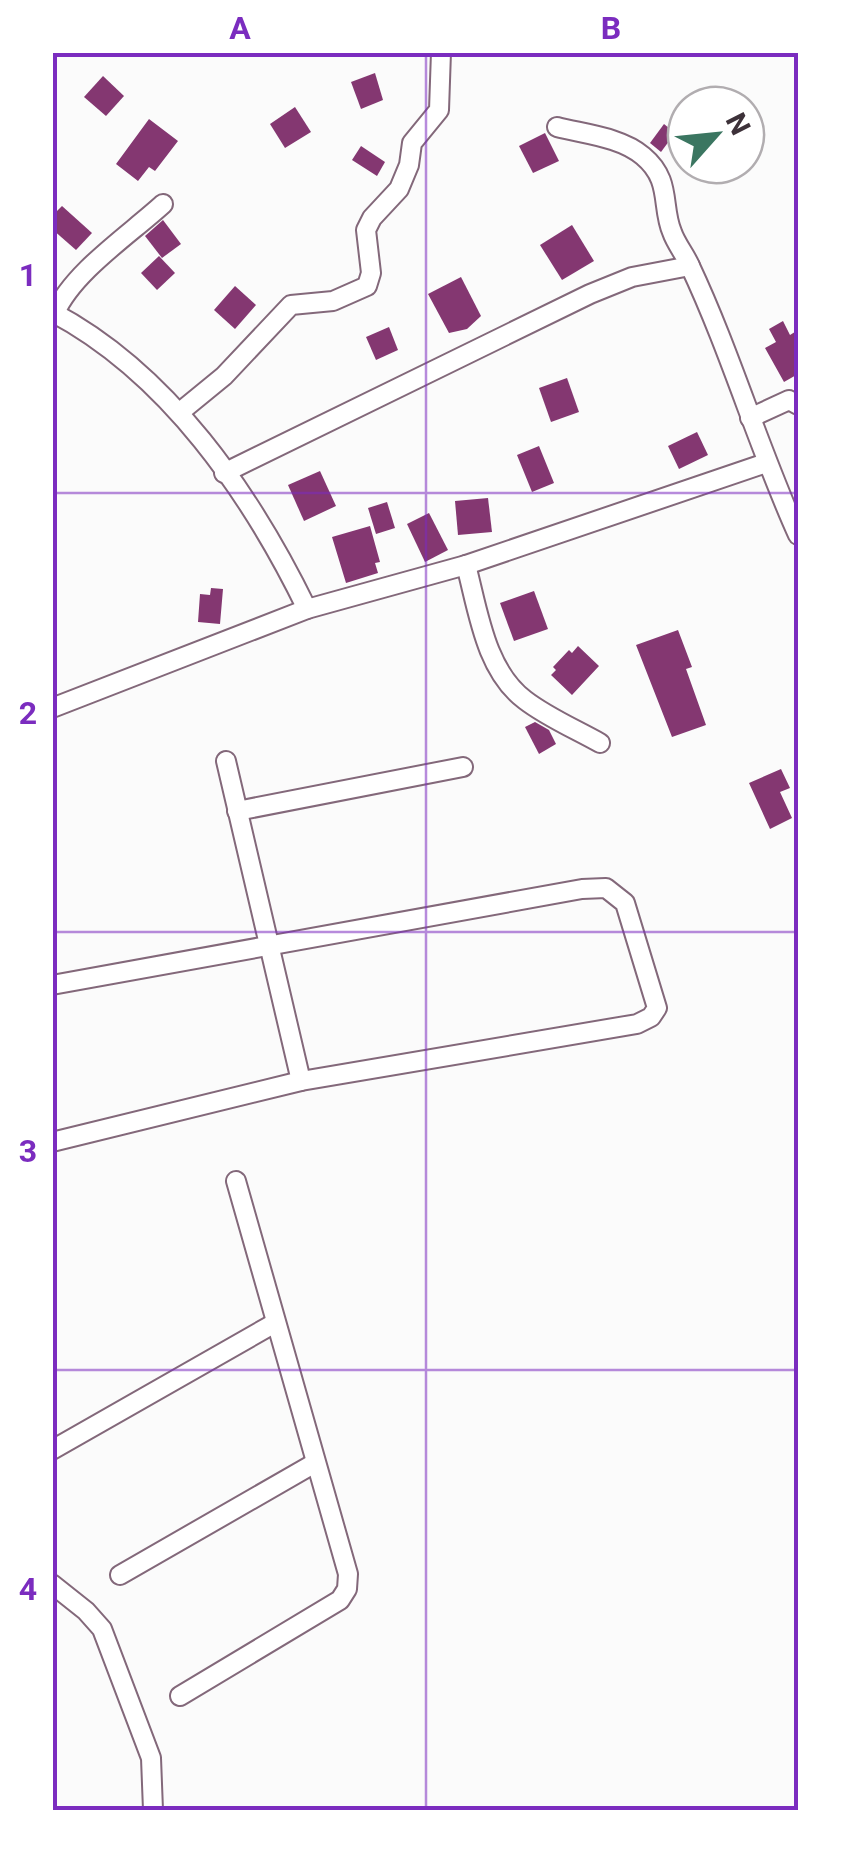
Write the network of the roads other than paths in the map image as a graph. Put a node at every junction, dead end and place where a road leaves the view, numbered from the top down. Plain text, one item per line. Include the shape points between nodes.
1 (441, 52) edge
2 (557, 127) dead end
3 (163, 204) dead end
4 (690, 266) junction
5 (54, 313) edge
6 (798, 405) edge
7 (180, 412) junction
8 (750, 418) junction
9 (766, 463) junction
10 (224, 473) junction
11 (798, 535) edge
12 (466, 565) junction
13 (307, 609) junction
14 (52, 708) edge
15 (600, 743) dead end
16 (226, 761) dead end
17 (463, 767) dead end
18 (237, 810) junction
19 (267, 944) junction
20 (52, 985) edge
21 (301, 1081) junction
22 (52, 1142) edge
23 (236, 1181) dead end
24 (275, 1322) junction
25 (53, 1447) edge
26 (315, 1463) junction
27 (120, 1576) dead end
28 (52, 1584) edge
29 (180, 1696) dead end
30 (152, 1810) edge

1 - 7 street via 439,110 412,143 399,189 366,230 367,286 333,301 291,306
2 - 4 street via 624,144 644,156 668,198 670,229
3 - 5 street via 76,281
4 - 8 street
4 - 10 street via 632,277 590,294
5 - 7 street via 148,379
6 - 8 street via 790,400
7 - 10 street
8 - 9 street
9 - 11 street
9 - 12 street
10 - 13 street
12 - 13 street
12 - 15 street via 491,654 511,688
13 - 14 street
16 - 18 street
17 - 18 street
18 - 19 street
19 - 20 street
19 - 21 street
19 - 21 street via 606,888 624,903 657,1008 636,1024
21 - 22 street
23 - 24 street
24 - 25 street
24 - 26 street
26 - 27 street
26 - 29 street via 347,1589 340,1600
28 - 30 street via 102,1629 151,1758

